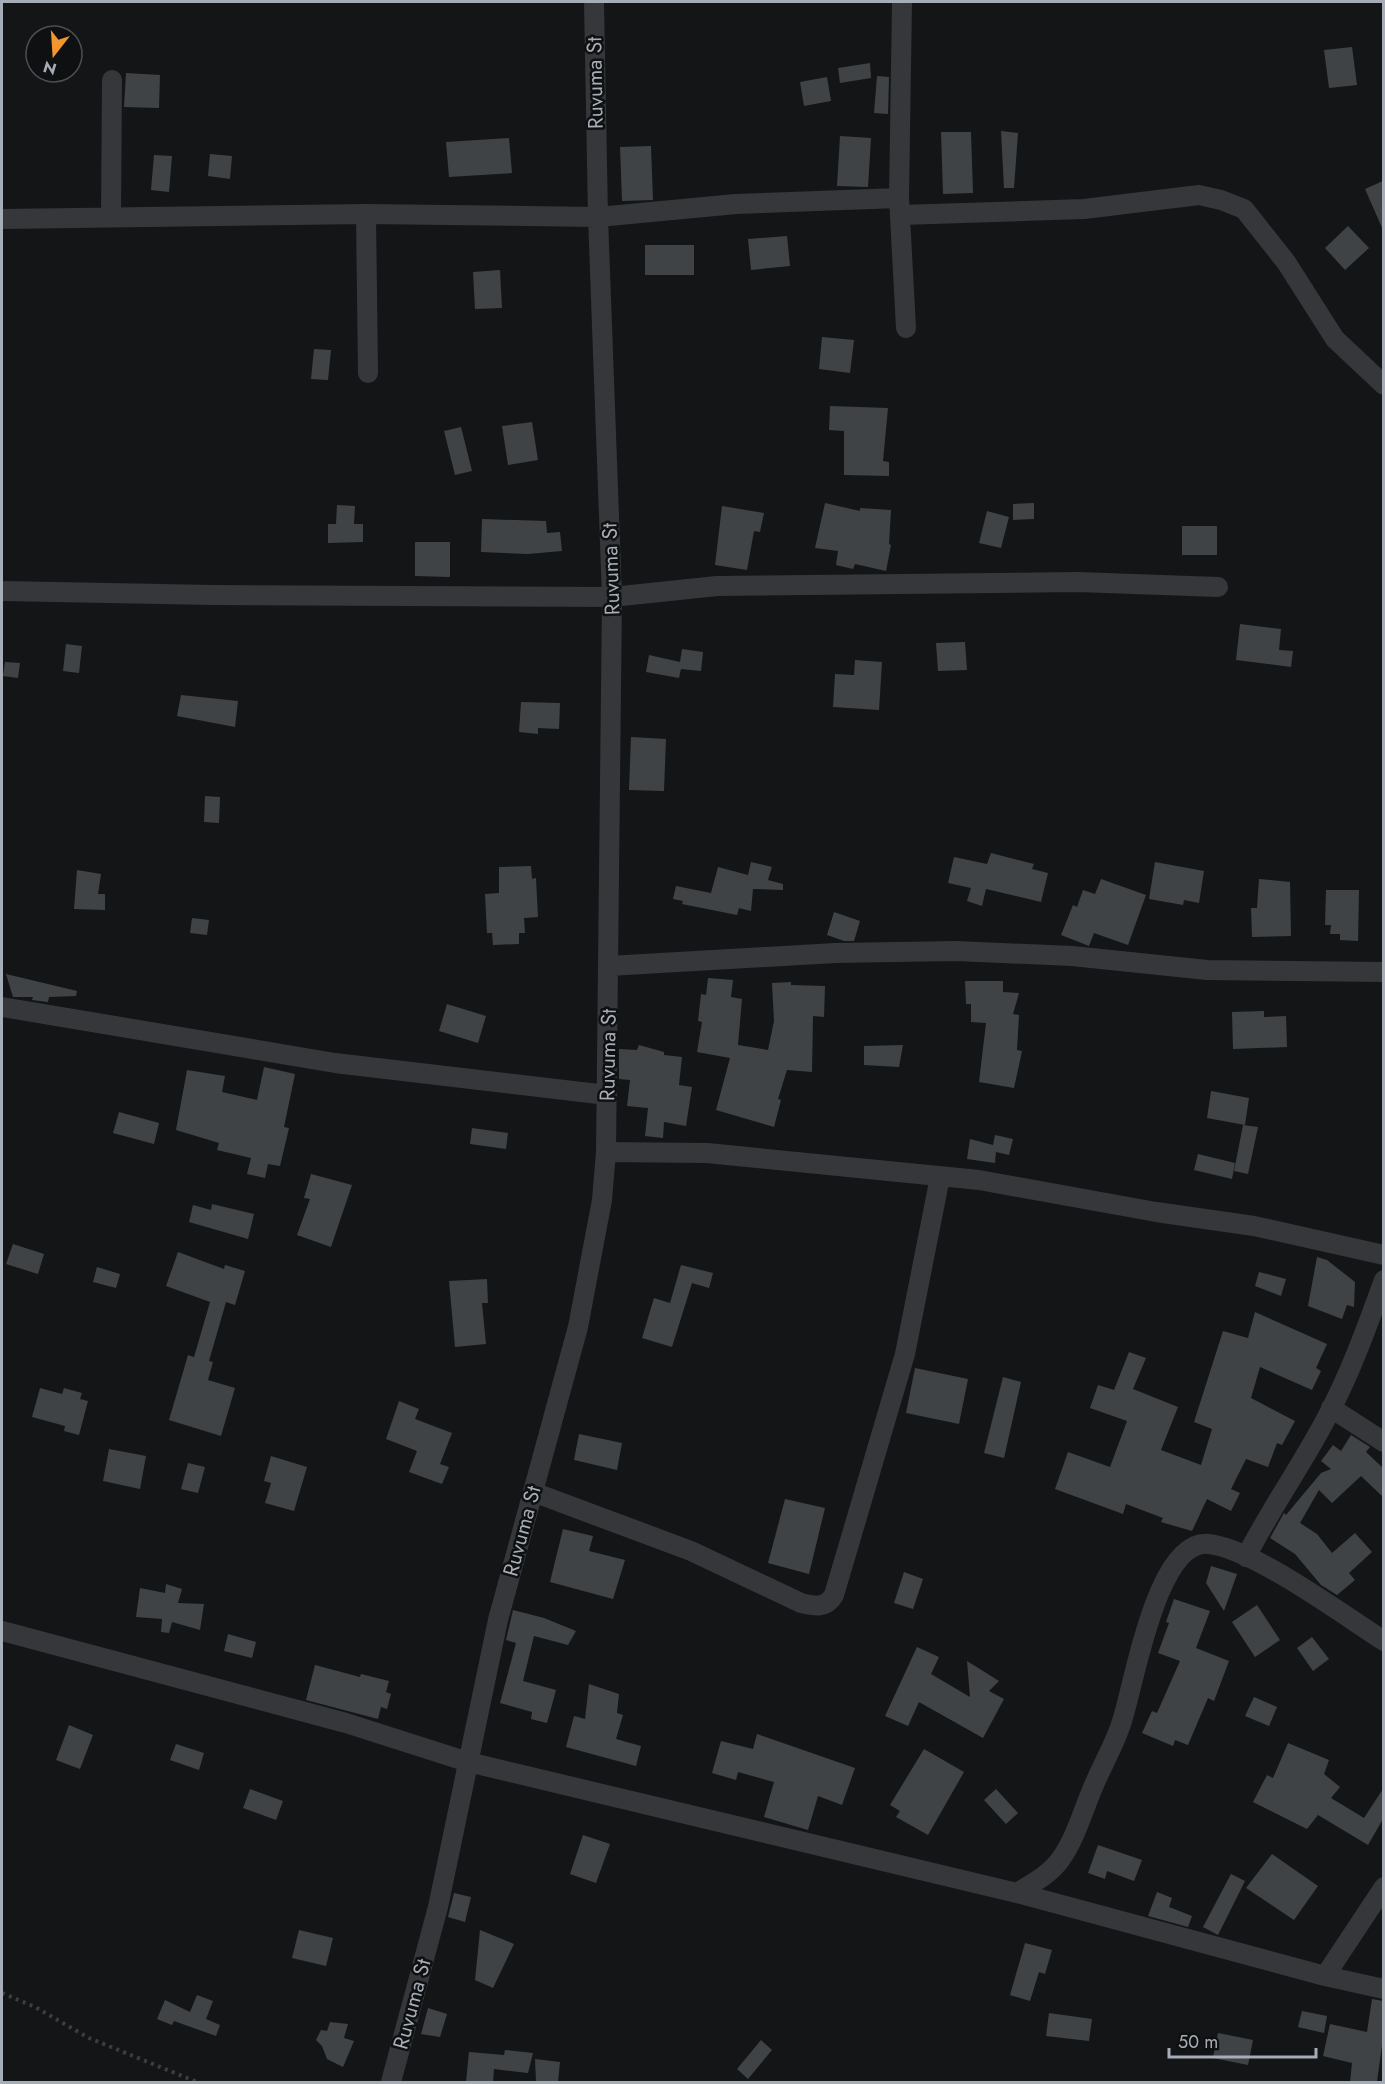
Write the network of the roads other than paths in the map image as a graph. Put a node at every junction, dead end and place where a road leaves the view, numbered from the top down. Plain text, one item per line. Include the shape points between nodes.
1 (594, 2) edge
2 (902, 2) edge
3 (112, 80) dead end
4 (899, 207) junction
5 (366, 214) junction
6 (111, 217) junction
7 (598, 217) junction
8 (2, 219) edge
9 (906, 328) dead end
10 (368, 373) dead end
11 (1383, 386) edge
12 (1218, 586) dead end
13 (2, 591) edge
14 (612, 597) junction
15 (609, 966) junction
16 (1383, 972) edge
17 (2, 1007) edge
18 (607, 1095) junction
19 (606, 1152) junction
20 (940, 1177) junction
21 (1383, 1255) edge
22 (1383, 1280) edge
23 (1331, 1408) junction
24 (1383, 1442) edge
25 (533, 1492) junction
26 (1246, 1557) junction
27 (2, 1631) edge
28 (1383, 1641) edge
29 (468, 1762) junction
30 (1383, 1887) edge
31 (1017, 1893) junction
32 (1325, 1976) junction
33 (1383, 1989) edge
34 (391, 2082) edge

1 - 7 street, Ruvuma St
2 - 4 street
3 - 6 street
4 - 7 street via 736,204
4 - 9 street
4 - 11 street via 1084,208 1199,195 1221,200 1244,209 1286,262 1335,339
5 - 6 street
5 - 7 street
5 - 10 street
6 - 8 street
7 - 14 street, Ruvuma St
12 - 14 street via 1077,582 717,586
13 - 14 street
14 - 15 street, Ruvuma St
15 - 16 street via 835,953 956,951 1072,956 1207,970
15 - 18 street, Ruvuma St
17 - 18 street via 335,1064
18 - 19 street, Ruvuma St
19 - 20 street via 707,1153
19 - 25 street, Ruvuma St via 602,1200 578,1327
20 - 21 street via 1254,1226
20 - 25 street via 904,1354 829,1603 801,1603 691,1551
22 - 23 street via 1363,1339
23 - 24 street
23 - 26 street
25 - 29 street, Ruvuma St via 498,1620
26 - 28 street
26 - 31 street via 1207,1544 1181,1556 1166,1576 1155,1599 1120,1728 1076,1831 1046,1876
27 - 29 street via 346,1723
29 - 31 street
29 - 34 street, Ruvuma St via 438,1907
30 - 32 street
31 - 32 street
32 - 33 street

